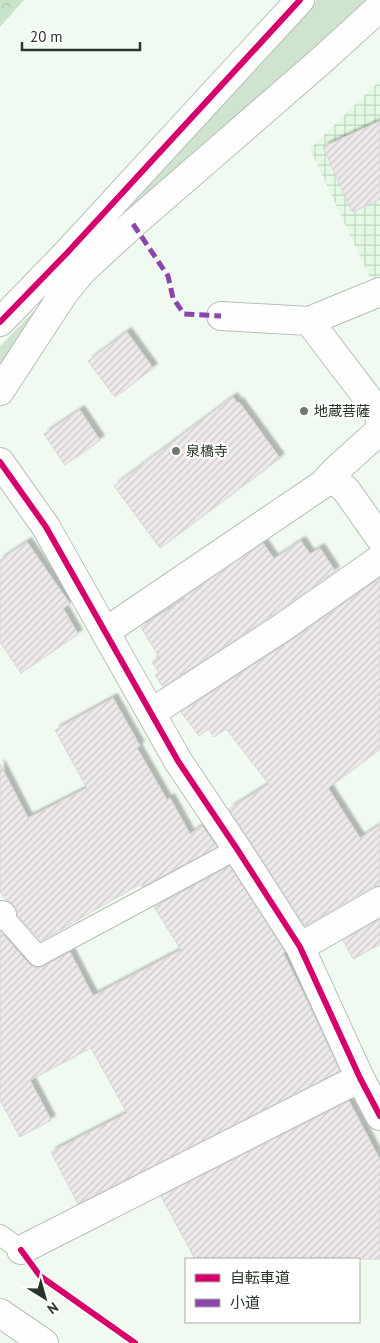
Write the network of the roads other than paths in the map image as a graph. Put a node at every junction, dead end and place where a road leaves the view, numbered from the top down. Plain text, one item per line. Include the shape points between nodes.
1 (300, 0) edge
2 (380, 7) edge
3 (75, 261) junction
4 (380, 292) edge
5 (221, 316) dead end
6 (310, 321) junction
7 (0, 322) edge
8 (0, 392) edge
9 (380, 418) edge
10 (380, 426) edge
11 (0, 462) edge
12 (330, 476) junction
13 (380, 538) edge
14 (380, 559) edge
15 (105, 632) junction
16 (151, 713) junction
17 (237, 849) junction
18 (380, 901) edge
19 (1, 915) edge
20 (300, 947) junction
21 (360, 1078) junction
22 (380, 1116) edge
23 (11, 1242) edge
24 (0, 1313) edge
25 (44, 1343) edge

1 - 3 main road
2 - 3 main road via 133,224
3 - 7 main road
3 - 8 main road via 64,293
4 - 6 main road
5 - 6 main road
6 - 9 main road
10 - 12 main road via 378,432
11 - 15 main road via 46,527
12 - 13 main road via 346,490
12 - 15 main road via 323,484
14 - 16 main road via 283,628
15 - 16 main road
16 - 17 main road via 178,761
17 - 19 lane via 38,956
17 - 20 main road
18 - 20 main road
20 - 21 main road
21 - 22 main road
21 - 23 main road
24 - 25 main road

